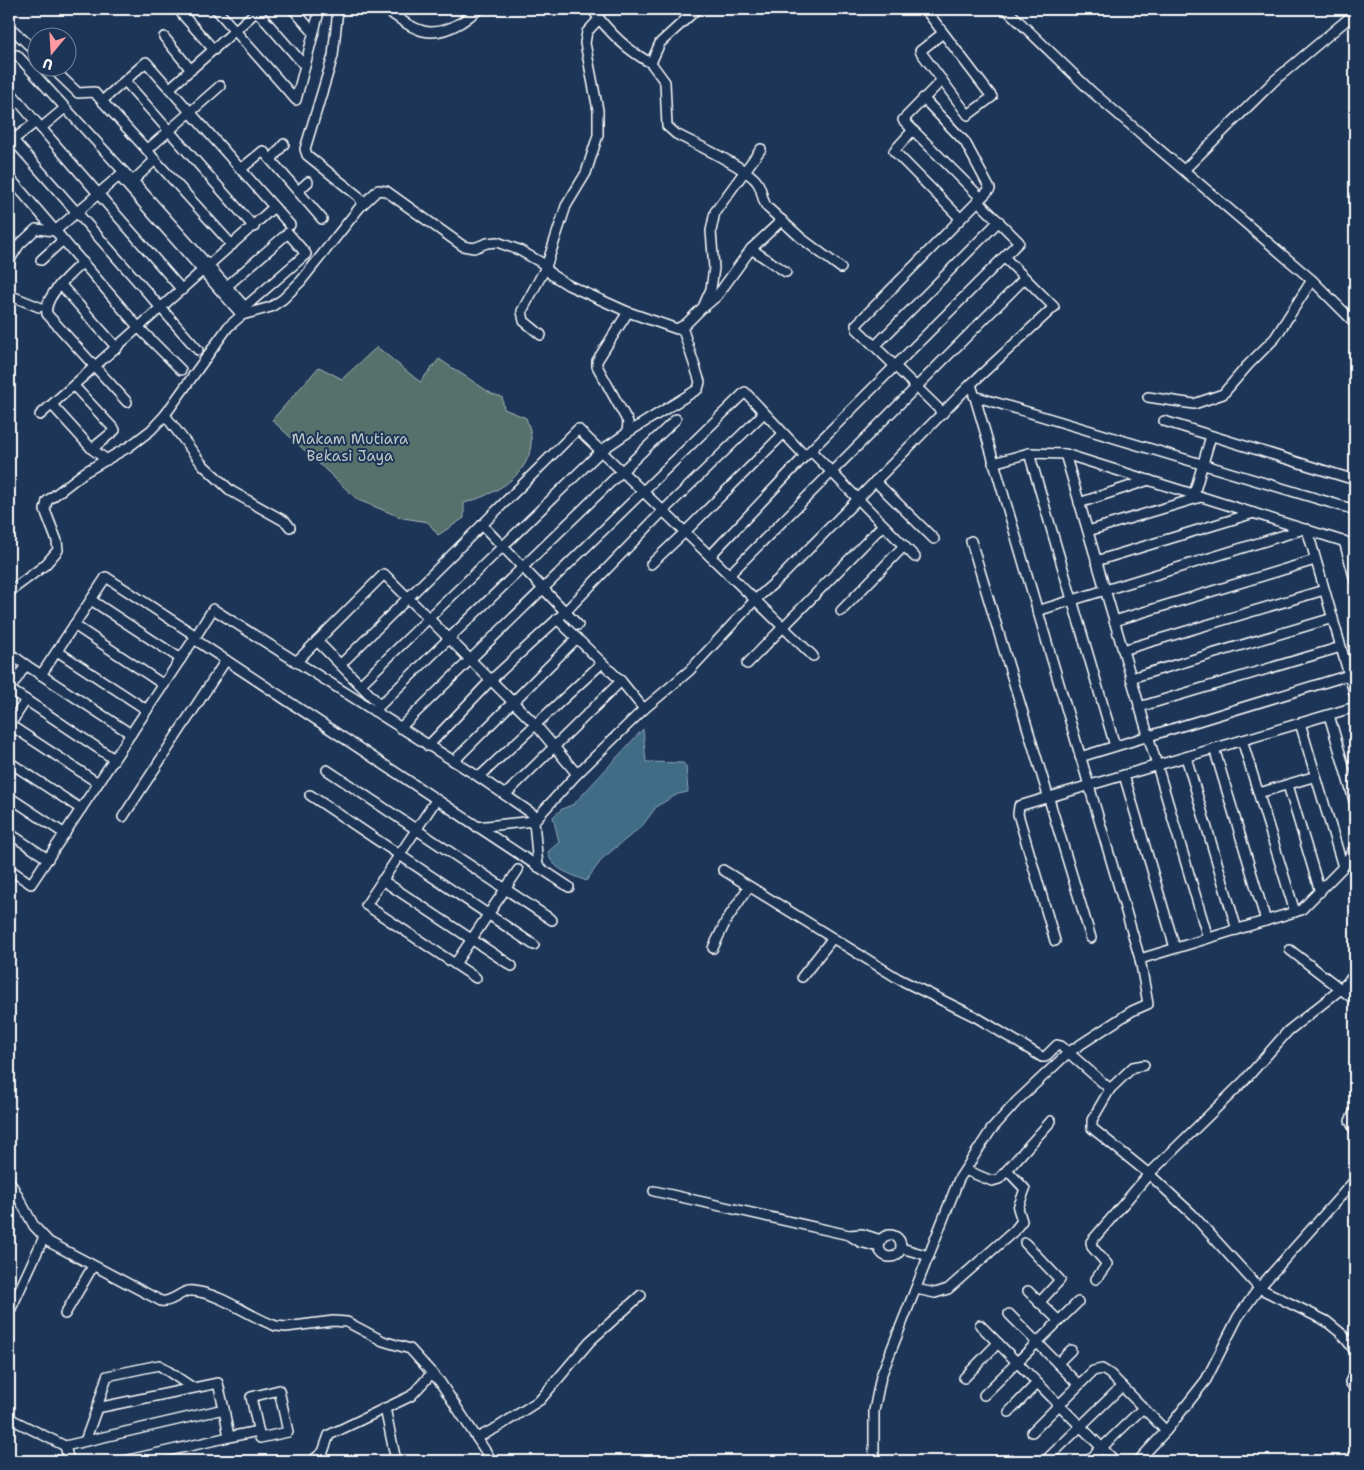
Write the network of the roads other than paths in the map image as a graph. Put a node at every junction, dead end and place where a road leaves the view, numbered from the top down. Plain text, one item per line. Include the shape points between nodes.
1 (216, 9) edge
2 (293, 9) edge
3 (338, 9) edge
4 (385, 9) edge
5 (480, 9) edge
6 (592, 9) edge
7 (697, 9) edge
8 (924, 9) edge
9 (1006, 9) edge
10 (256, 10) edge
11 (1355, 13) edge
12 (182, 14) dead end
13 (318, 16) dead end
14 (599, 19) junction
15 (9, 26) edge
16 (235, 31) junction
17 (313, 32) junction
18 (943, 33) junction
19 (164, 38) dead end
20 (28, 44) edge
21 (214, 50) junction
22 (18, 55) dead end
23 (651, 63) junction
24 (305, 66) junction
25 (191, 70) junction
26 (62, 78) edge
27 (942, 80) junction
28 (125, 82) junction
29 (220, 86) dead end
30 (170, 88) junction
31 (9, 90) edge
32 (923, 98) junction
33 (102, 101) junction
34 (65, 108) junction
35 (190, 112) junction
36 (39, 125) junction
37 (913, 130) junction
38 (168, 131) junction
39 (10, 138) edge
40 (284, 144) dead end
41 (761, 149) dead end
42 (147, 150) junction
43 (155, 160) junction
44 (271, 160) junction
45 (241, 169) junction
46 (1184, 170) junction
47 (747, 171) junction
48 (122, 174) junction
49 (9, 177) edge
50 (133, 181) junction
51 (308, 182) dead end
52 (298, 191) junction
53 (98, 193) junction
54 (979, 199) junction
55 (274, 207) junction
56 (360, 207) junction
57 (76, 212) junction
58 (960, 218) junction
59 (322, 219) dead end
60 (782, 220) junction
61 (999, 222) junction
62 (290, 225) dead end
63 (254, 227) junction
64 (55, 231) junction
65 (63, 240) junction
66 (232, 246) junction
67 (751, 249) junction
68 (1004, 256) junction
69 (41, 260) dead end
70 (9, 261) edge
71 (83, 262) junction
72 (546, 268) junction
73 (842, 268) dead end
74 (206, 269) junction
75 (786, 272) dead end
76 (1025, 278) junction
77 (1312, 280) junction
78 (60, 284) junction
79 (226, 287) junction
80 (182, 290) junction
81 (9, 295) edge
82 (39, 307) dead end
83 (703, 307) junction
84 (161, 309) junction
85 (628, 312) junction
86 (242, 315) junction
87 (1355, 323) edge
88 (682, 327) junction
89 (139, 328) junction
90 (541, 335) dead end
91 (876, 346) junction
92 (117, 348) junction
93 (198, 350) dead end
94 (896, 365) junction
95 (95, 367) junction
96 (181, 370) dead end
97 (971, 384) junction
98 (74, 386) junction
99 (918, 386) junction
100 (974, 396) junction
101 (1148, 397) dead end
102 (127, 402) dead end
103 (52, 405) junction
104 (943, 412) junction
105 (764, 413) junction
106 (40, 415) dead end
107 (165, 415) junction
108 (676, 419) dead end
109 (1164, 421) dead end
110 (627, 433) junction
111 (783, 434) junction
112 (1211, 436) junction
113 (92, 449) junction
114 (602, 450) junction
115 (808, 453) junction
116 (1029, 453) junction
117 (1065, 454) junction
118 (107, 460) junction
119 (993, 463) junction
120 (1202, 465) junction
121 (622, 470) junction
122 (832, 472) junction
123 (1149, 480) junction
124 (1355, 480) edge
125 (875, 482) junction
126 (643, 491) junction
127 (1197, 496) junction
128 (857, 500) junction
129 (1079, 503) junction
130 (1355, 510) edge
131 (663, 511) junction
132 (1254, 513) junction
133 (883, 525) junction
134 (482, 526) junction
135 (290, 527) dead end
136 (1305, 529) junction
137 (1088, 531) junction
138 (685, 532) junction
139 (934, 539) dead end
140 (971, 541) dead end
141 (1344, 541) junction
142 (1355, 544) edge
143 (904, 546) junction
144 (502, 547) junction
145 (710, 556) junction
146 (915, 557) dead end
147 (1315, 560) junction
148 (1096, 561) junction
149 (651, 564) dead end
150 (522, 568) junction
151 (729, 575) junction
152 (1355, 580) edge
153 (543, 590) junction
154 (1105, 590) junction
155 (1324, 590) junction
156 (9, 592) edge
157 (408, 597) junction
158 (91, 600) junction
159 (755, 600) junction
160 (1072, 600) junction
161 (841, 611) dead end
162 (1037, 611) junction
163 (565, 612) junction
164 (557, 618) junction
165 (1332, 618) junction
166 (429, 619) junction
167 (1114, 621) junction
168 (74, 625) junction
169 (578, 625) dead end
170 (784, 628) junction
171 (195, 638) junction
172 (577, 638) junction
173 (449, 639) junction
174 (317, 641) junction
175 (1341, 647) junction
176 (1122, 650) junction
177 (57, 651) junction
178 (9, 653) edge
179 (814, 656) dead end
180 (181, 659) junction
181 (226, 660) junction
182 (469, 660) junction
183 (296, 662) junction
184 (602, 663) junction
185 (26, 664) junction
186 (342, 664) junction
187 (747, 664) dead end
188 (41, 675) junction
189 (1349, 675) junction
190 (1131, 678) junction
191 (490, 681) junction
192 (620, 681) junction
193 (361, 684) junction
194 (164, 685) junction
195 (9, 689) edge
196 (1355, 696) edge
197 (26, 700) junction
198 (513, 704) junction
199 (1139, 707) junction
200 (1355, 707) edge
201 (377, 708) junction
202 (644, 709) junction
203 (147, 710) junction
204 (1329, 714) junction
205 (1300, 723) junction
206 (535, 724) junction
207 (9, 725) edge
208 (400, 728) junction
209 (131, 734) junction
210 (1148, 736) junction
211 (1242, 740) junction
212 (428, 746) junction
213 (555, 746) junction
214 (1114, 746) junction
215 (1214, 748) junction
216 (1080, 757) junction
217 (1186, 757) junction
218 (114, 759) junction
219 (454, 761) junction
220 (9, 762) edge
221 (1157, 765) junction
222 (327, 770) dead end
223 (577, 774) junction
224 (1124, 775) junction
225 (1316, 776) junction
226 (479, 777) junction
227 (98, 783) junction
228 (1288, 784) junction
229 (1089, 786) junction
230 (1259, 793) junction
231 (310, 795) dead end
232 (505, 795) junction
233 (9, 796) edge
234 (1049, 797) junction
235 (436, 800) junction
236 (1355, 804) edge
237 (81, 809) junction
238 (123, 817) dead end
239 (536, 819) junction
240 (477, 827) junction
241 (416, 829) junction
242 (9, 833) edge
243 (65, 834) junction
244 (1355, 847) edge
245 (399, 855) junction
246 (48, 859) junction
247 (538, 867) junction
248 (1343, 867) junction
249 (9, 869) edge
250 (518, 870) dead end
251 (723, 870) dead end
252 (382, 880) junction
253 (569, 887) dead end
254 (748, 888) junction
255 (505, 889) junction
256 (1320, 892) junction
257 (1295, 912) junction
258 (488, 914) junction
259 (552, 920) dead end
260 (1266, 921) junction
261 (1237, 930) junction
262 (1091, 938) dead end
263 (1208, 938) junction
264 (472, 939) junction
265 (832, 939) junction
266 (1056, 941) dead end
267 (534, 945) dead end
268 (713, 948) dead end
269 (1175, 948) junction
270 (1290, 950) dead end
271 (1140, 959) junction
272 (455, 964) junction
273 (512, 966) dead end
274 (1355, 974) edge
275 (802, 977) dead end
276 (476, 978) dead end
277 (1341, 989) junction
278 (1355, 1000) edge
279 (1069, 1052) junction
280 (1144, 1065) dead end
281 (1110, 1089) junction
282 (1355, 1111) edge
283 (1051, 1121) dead end
284 (1355, 1130) edge
285 (965, 1170) junction
286 (1007, 1170) junction
287 (1149, 1174) junction
288 (9, 1180) edge
289 (1355, 1180) edge
290 (654, 1191) dead end
291 (44, 1237) junction
292 (880, 1243) junction
293 (1025, 1243) dead end
294 (901, 1248) junction
295 (930, 1256) junction
296 (93, 1266) junction
297 (1096, 1279) dead end
298 (1259, 1288) junction
299 (916, 1289) junction
300 (1028, 1291) dead end
301 (641, 1295) dead end
302 (1040, 1302) junction
303 (1078, 1302) dead end
304 (9, 1313) edge
305 (65, 1314) dead end
306 (1009, 1314) dead end
307 (1059, 1321) junction
308 (980, 1325) dead end
309 (1037, 1343) junction
310 (998, 1344) junction
311 (1071, 1350) dead end
312 (1355, 1351) edge
313 (1017, 1363) junction
314 (1058, 1363) junction
315 (1355, 1372) edge
316 (432, 1373) junction
317 (964, 1378) dead end
318 (1037, 1383) junction
319 (1079, 1384) junction
320 (1122, 1386) junction
321 (193, 1388) junction
322 (1355, 1389) edge
323 (984, 1395) dead end
324 (1059, 1405) junction
325 (97, 1408) junction
326 (385, 1408) junction
327 (1143, 1408) junction
328 (224, 1409) junction
329 (1009, 1412) dead end
330 (9, 1422) edge
331 (1080, 1426) junction
332 (1164, 1430) junction
333 (258, 1431) junction
334 (1032, 1432) dead end
335 (229, 1437) junction
336 (477, 1438) junction
337 (85, 1441) junction
338 (65, 1446) junction
339 (1102, 1448) junction
340 (68, 1461) edge
341 (124, 1461) edge
342 (312, 1461) edge
343 (396, 1461) edge
344 (492, 1461) edge
345 (874, 1461) edge
346 (1045, 1461) edge
347 (1088, 1461) edge
348 (1115, 1461) edge
349 (1130, 1461) edge
350 (1138, 1461) edge

1 - 16 street
2 - 17 street
3 - 56 street via 333,56 305,148 310,158 358,196 362,202
4 - 5 street via 428,34 446,30
6 - 14 street
7 - 23 street via 660,43
8 - 18 street
9 - 46 street via 1091,91
10 - 16 street
10 - 24 street
11 - 46 street via 1275,80
12 - 21 street
13 - 17 street
14 - 23 street via 633,52
14 - 72 street via 587,32 585,42 598,110 598,135 586,172 566,206
15 - 20 street
16 - 21 street
16 - 24 street via 296,100
17 - 24 street
18 - 27 street via 920,51
18 - 27 street via 992,97 968,115
19 - 25 street
21 - 25 street
22 - 34 street
23 - 47 street via 665,82 666,121 670,130
25 - 30 street
26 - 33 street via 78,93 94,92
27 - 32 street
28 - 30 street via 146,62
28 - 33 street
28 - 38 street
29 - 35 street
30 - 35 street
31 - 36 street
32 - 37 street via 903,120
32 - 54 street via 965,142 990,189
33 - 42 street
34 - 36 street
34 - 48 street
35 - 38 street
35 - 45 street
36 - 39 street
36 - 53 street
37 - 54 street
37 - 58 street via 894,150
38 - 42 street
38 - 63 street
39 - 57 street
40 - 44 street
41 - 47 street
42 - 43 street
43 - 50 street
43 - 66 street
44 - 45 street via 263,151
44 - 52 street
45 - 55 street
46 - 77 street
47 - 60 street via 757,181 763,202
47 - 83 street via 713,218 710,241 713,274 711,290
48 - 50 street
48 - 53 street
48 - 74 street
49 - 64 street
50 - 74 street
51 - 52 street
52 - 59 street
53 - 57 street
53 - 80 street
54 - 58 street
54 - 61 street
55 - 62 street
55 - 63 street
56 - 72 street via 378,190 386,191 463,246 474,248 497,242 536,258
56 - 86 street via 283,299 271,308
57 - 64 street
57 - 84 street
58 - 91 street via 857,322 857,329
60 - 67 street
60 - 73 street
61 - 68 street via 1019,242
61 - 91 street
63 - 66 street
64 - 65 street
64 - 70 street via 36,229 19,245
65 - 69 street
65 - 71 street
66 - 74 street
67 - 75 street
67 - 83 street via 717,296
68 - 76 street
68 - 94 street
71 - 78 street
71 - 89 street
72 - 85 street via 568,285
72 - 90 street via 526,299 522,316
74 - 79 street
74 - 80 street
74 - 86 street
76 - 97 street via 1054,307
76 - 99 street
77 - 87 street
77 - 101 street via 1275,338 1223,394 1194,404
78 - 92 street
78 - 95 street via 47,305 47,314
79 - 79 street via 245,307 306,254 288,233
80 - 84 street
81 - 82 street
83 - 88 street
84 - 89 street
84 - 93 street
85 - 88 street via 671,328
85 - 110 street via 597,361 628,422
86 - 107 street via 223,332
88 - 110 street via 700,382 698,389
89 - 92 street
89 - 96 street
91 - 94 street
92 - 95 street
94 - 99 street
94 - 115 street
95 - 98 street
95 - 102 street
97 - 100 street
97 - 104 street
98 - 103 street
98 - 113 street via 115,430
99 - 104 street
99 - 122 street
100 - 119 street
100 - 120 street
103 - 106 street
103 - 113 street
104 - 125 street
105 - 111 street
105 - 126 street via 745,392
105 - 131 street
107 - 118 street via 143,438
107 - 135 street via 202,464 230,491
108 - 121 street
109 - 112 street
110 - 114 street
111 - 115 street
111 - 138 street
112 - 120 street
112 - 124 street
113 - 118 street
114 - 121 street
114 - 134 street via 578,429
114 - 144 street
115 - 122 street
115 - 145 street
116 - 117 street
116 - 119 street
116 - 160 street
117 - 123 street
117 - 129 street
118 - 156 street via 85,472 45,504 58,550 45,565
119 - 162 street
120 - 127 street
120 - 130 street
121 - 126 street
121 - 150 street
122 - 128 street
122 - 151 street
123 - 127 street
123 - 129 street
125 - 128 street
125 - 139 street
126 - 131 street
126 - 153 street
127 - 132 street
127 - 137 street
128 - 133 street
128 - 159 street
129 - 137 street
131 - 138 street
131 - 163 street
132 - 136 street
132 - 148 street
133 - 143 street
133 - 170 street
134 - 144 street
134 - 157 street
136 - 141 street
136 - 147 street
136 - 154 street
137 - 148 street
138 - 145 street
138 - 149 street
140 - 234 street
141 - 142 street
141 - 152 street
143 - 146 street
143 - 161 street
144 - 150 street
144 - 166 street
145 - 151 street
147 - 155 street
147 - 167 street
148 - 154 street
150 - 153 street
150 - 173 street
151 - 159 street
153 - 163 street
153 - 182 street
154 - 160 street
154 - 167 street
155 - 165 street
155 - 176 street
157 - 166 street
157 - 174 street via 384,574
157 - 186 street
158 - 168 street
158 - 171 street via 106,577
158 - 180 street
159 - 170 street
159 - 202 street via 689,671
160 - 162 street
160 - 214 street
162 - 216 street
163 - 164 street
163 - 169 street
164 - 172 street
164 - 191 street
165 - 175 street
165 - 190 street
166 - 173 street
166 - 193 street
167 - 176 street
168 - 177 street
168 - 194 street
170 - 179 street
170 - 187 street
171 - 180 street
171 - 181 street
171 - 183 street via 213,609
172 - 184 street
172 - 198 street
173 - 182 street
173 - 201 street
174 - 183 street
174 - 186 street
175 - 189 street
175 - 199 street
176 - 190 street
177 - 188 street
177 - 203 street
178 - 185 street
180 - 194 street
181 - 235 street
181 - 238 street
182 - 191 street
182 - 208 street
183 - 201 street
184 - 192 street
184 - 206 street
185 - 188 street
185 - 195 street
186 - 193 street
188 - 209 street
189 - 196 street
189 - 210 street
190 - 199 street
191 - 198 street
191 - 212 street
192 - 202 street
192 - 213 street
193 - 201 street
194 - 203 street
195 - 197 street
197 - 207 street
197 - 218 street
198 - 206 street
198 - 219 street
199 - 210 street
200 - 204 street
201 - 208 street
202 - 223 street
203 - 209 street
204 - 205 street
204 - 236 street
205 - 211 street
205 - 225 street
206 - 213 street
206 - 226 street
207 - 227 street
208 - 212 street
209 - 218 street
210 - 214 street
210 - 221 street
211 - 215 street
211 - 230 street
212 - 219 street
213 - 223 street
213 - 232 street
214 - 216 street
215 - 217 street
215 - 260 street
216 - 229 street
217 - 221 street
217 - 261 street
218 - 227 street
219 - 226 street
220 - 237 street
221 - 224 street
221 - 263 street
222 - 241 street
223 - 239 street
224 - 229 street
224 - 269 street
225 - 228 street
225 - 248 street
226 - 232 street
227 - 237 street
228 - 230 street
228 - 256 street
229 - 234 street
229 - 271 street
230 - 257 street
231 - 245 street
232 - 239 street
233 - 243 street
234 - 262 street
234 - 266 street via 1023,804 1018,809
235 - 240 street
235 - 241 street
237 - 243 street
239 - 240 street
239 - 247 street
240 - 247 street
241 - 245 street
241 - 255 street
242 - 246 street
243 - 246 street
244 - 248 street
245 - 252 street
245 - 258 street
246 - 249 street via 31,884
247 - 253 street
248 - 256 street
250 - 255 street
251 - 254 street
252 - 264 street
252 - 272 street via 366,905
254 - 265 street
254 - 268 street
255 - 258 street
255 - 259 street
256 - 257 street via 1306,907
257 - 260 street
258 - 264 street
258 - 267 street
260 - 261 street
261 - 263 street
263 - 269 street
264 - 272 street
264 - 273 street
265 - 275 street
265 - 279 street via 899,979 976,1017 1042,1057 1057,1046
269 - 271 street
270 - 277 street
271 - 279 street via 1148,1004
272 - 276 street
274 - 277 street
277 - 278 street
277 - 287 street via 1288,1031 1245,1080
279 - 281 street
279 - 285 street via 991,1130
280 - 281 street via 1133,1067
281 - 287 street via 1092,1120 1092,1128
282 - 284 street via 1350,1122
283 - 286 street
285 - 286 street via 995,1181
285 - 295 street via 954,1189
286 - 299 street via 1025,1189 1018,1208 1022,1218 1020,1224 948,1289 935,1293
287 - 297 street via 1091,1242 1107,1264
287 - 298 street via 1192,1214
288 - 291 street via 34,1226
289 - 298 street
290 - 292 street via 849,1235 862,1234
291 - 296 street
291 - 304 street
292 - 294 street via 885,1236 897,1237
292 - 294 street via 882,1253 887,1256 899,1254
293 - 302 street via 1060,1280
294 - 295 street
295 - 299 street
296 - 305 street
296 - 316 street via 161,1301 195,1291 276,1326 286,1328 347,1322 383,1341 410,1349
298 - 312 street via 1326,1321
298 - 332 street via 1234,1323 1206,1380
299 - 345 street via 881,1376 874,1411
300 - 302 street
301 - 336 street via 590,1341 540,1400
302 - 307 street
303 - 307 street
306 - 309 street
307 - 309 street
308 - 310 street
309 - 313 street
309 - 314 street
310 - 313 street
310 - 317 street
311 - 314 street
313 - 318 street
313 - 323 street
314 - 319 street
315 - 322 street via 1350,1382
316 - 326 street via 418,1391
316 - 336 street
318 - 324 street
318 - 329 street
319 - 320 street via 1093,1371 1102,1369
319 - 324 street
320 - 327 street
320 - 331 street
321 - 325 street
321 - 325 street via 159,1365 107,1376
321 - 328 street via 218,1383
324 - 331 street
324 - 334 street
325 - 337 street
326 - 342 street via 329,1435 323,1452
326 - 343 street
327 - 332 street
327 - 339 street
328 - 335 street
328 - 337 street
330 - 338 street via 13,1420
331 - 339 street
331 - 346 street
332 - 349 street
332 - 350 street
333 - 333 street via 260,1438 288,1432 279,1390 250,1397
333 - 335 street
335 - 341 street
336 - 344 street
337 - 338 street
338 - 340 street
339 - 347 street
339 - 348 street

